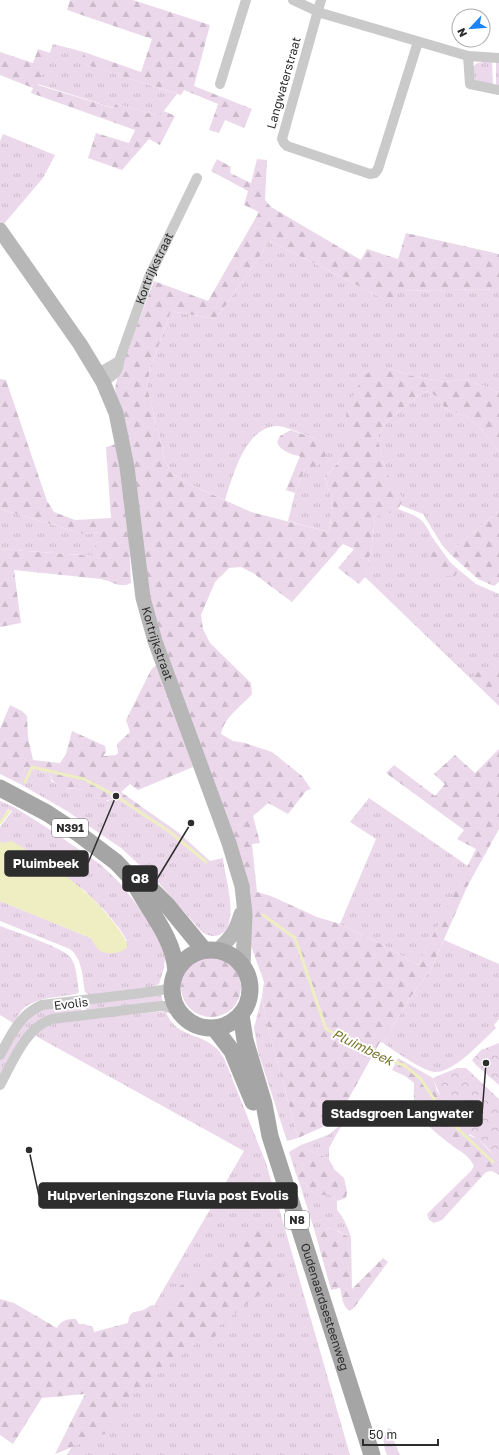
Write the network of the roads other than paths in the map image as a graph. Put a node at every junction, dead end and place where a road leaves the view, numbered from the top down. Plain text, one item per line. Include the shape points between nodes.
1 (246, 0) edge
2 (293, 0) edge
3 (321, 0) edge
4 (318, 11) junction
5 (418, 42) junction
6 (468, 56) junction
7 (499, 58) edge
8 (220, 84) dead end
9 (499, 90) edge
10 (197, 178) dead end
11 (0, 230) edge
12 (100, 377) junction
13 (0, 788) edge
14 (133, 880) junction
15 (244, 897) junction
16 (211, 950) junction
17 (244, 966) junction
18 (174, 979) junction
19 (178, 1010) junction
20 (241, 1015) junction
21 (215, 1029) junction
22 (0, 1055) edge
23 (0, 1085) edge
24 (270, 1136) junction
25 (372, 1455) edge

1 - 8 street
2 - 4 street
3 - 4 street
4 - 5 street
4 - 5 street, Langwaterstraat via 282,139 287,146 370,174 378,169
5 - 6 street
6 - 7 street
6 - 9 street via 470,84
10 - 12 street, Kortrijkstraat via 149,277 119,361 119,368 116,372
11 - 12 main road, Kortrijkstraat via 80,344
12 - 15 main road, Kortrijkstraat via 116,413 127,467 143,598 155,641 229,843
13 - 14 main road, N391 via 47,813 93,844 116,862
14 - 16 main road, N391 via 151,889
14 - 18 main road, N391 via 168,938 175,959
15 - 16 main road, Kortrijkstraat via 232,936
15 - 17 main road, Kortrijkstraat
16 - 17 main road via 235,957
16 - 18 main road via 188,957 181,963
17 - 20 main road via 251,986 247,1006
18 - 19 main road via 174,1002
18 - 22 street, Evolis via 162,990 42,1005 29,1011 19,1021
19 - 21 main road via 194,1025
19 - 23 street, Evolis via 161,1006 52,1019 42,1023 33,1030
20 - 21 main road via 234,1022
20 - 24 main road, Oudenaardsesteenweg / N8 via 244,1040 264,1104
21 - 24 main road, Oudenaardsesteenweg / N8 via 232,1051 253,1103
24 - 25 main road, Oudenaardsesteenweg / N8

